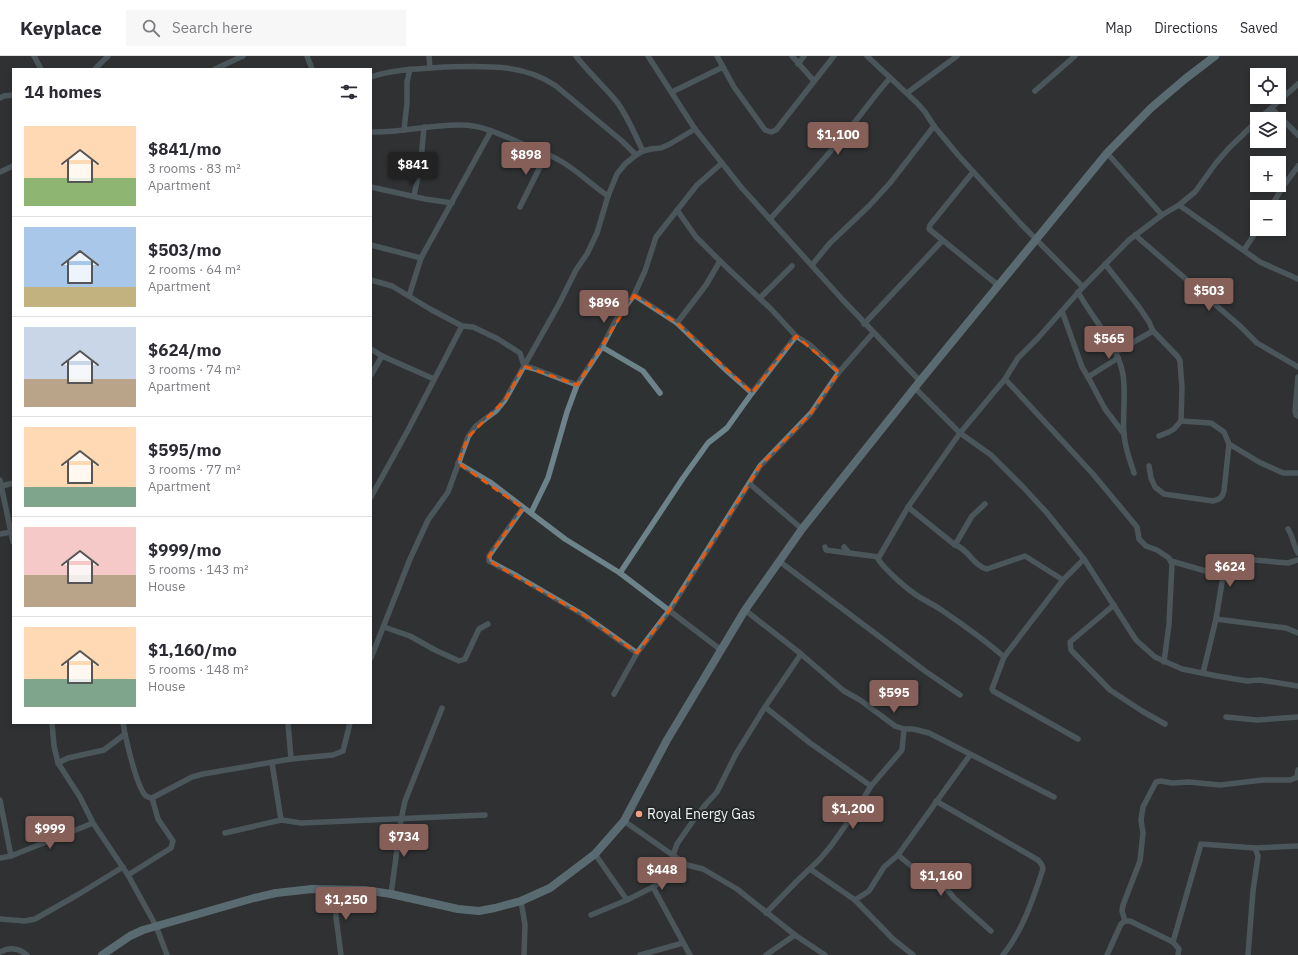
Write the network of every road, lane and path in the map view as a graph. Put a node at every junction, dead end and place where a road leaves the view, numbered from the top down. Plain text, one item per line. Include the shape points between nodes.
1 (34, 56) edge
2 (108, 56) edge
3 (242, 56) edge
4 (308, 56) edge
5 (429, 56) edge
6 (576, 56) edge
7 (648, 56) edge
8 (717, 56) edge
9 (792, 56) edge
10 (804, 56) edge
11 (834, 56) edge
12 (867, 56) edge
13 (957, 56) edge
14 (1076, 56) edge
15 (1211, 57) edge
16 (798, 64) junction
17 (723, 67) junction
18 (40, 68) edge
19 (96, 68) edge
20 (216, 68) edge
21 (312, 68) edge
22 (430, 68) junction
23 (410, 70) junction
24 (372, 77) edge
25 (890, 78) junction
26 (814, 81) junction
27 (1298, 84) edge
28 (1034, 91) dead end
29 (672, 92) junction
30 (906, 93) junction
31 (12, 95) edge
32 (0, 98) edge
33 (1271, 108) junction
34 (1267, 112) edge
35 (934, 126) junction
36 (424, 128) junction
37 (1250, 128) edge
38 (695, 129) junction
39 (404, 130) junction
40 (491, 131) junction
41 (372, 132) edge
42 (1298, 135) edge
43 (643, 151) junction
44 (547, 153) junction
45 (1107, 153) junction
46 (636, 155) junction
47 (722, 163) junction
48 (12, 166) edge
49 (1298, 166) edge
50 (0, 172) edge
51 (973, 172) junction
52 (372, 187) edge
53 (414, 196) junction
54 (608, 196) junction
55 (1275, 200) edge
56 (452, 203) junction
57 (1179, 206) junction
58 (520, 207) dead end
59 (677, 210) junction
60 (1162, 215) junction
61 (770, 219) junction
62 (1135, 235) junction
63 (1253, 236) edge
64 (1037, 239) junction
65 (942, 241) junction
66 (372, 245) edge
67 (1244, 250) junction
68 (421, 258) junction
69 (720, 261) junction
70 (1105, 264) junction
71 (812, 265) junction
72 (792, 266) dead end
73 (1298, 279) edge
74 (372, 280) edge
75 (999, 286) junction
76 (1083, 286) junction
77 (1078, 292) junction
78 (634, 295) junction
79 (409, 296) junction
80 (760, 298) junction
81 (1062, 311) junction
82 (677, 323) junction
83 (864, 324) junction
84 (462, 326) junction
85 (1152, 331) junction
86 (873, 333) junction
87 (796, 336) junction
88 (602, 347) junction
89 (372, 350) edge
90 (1117, 355) junction
91 (382, 356) junction
92 (524, 366) junction
93 (1298, 368) edge
94 (839, 372) junction
95 (372, 373) edge
96 (1088, 377) junction
97 (1298, 377) edge
98 (434, 379) junction
99 (1004, 379) junction
100 (917, 384) junction
101 (577, 385) junction
102 (752, 392) junction
103 (660, 393) dead end
104 (1298, 416) edge
105 (1180, 421) junction
106 (960, 433) junction
107 (1124, 434) junction
108 (1158, 436) dead end
109 (1229, 444) junction
110 (458, 463) junction
111 (1149, 466) dead end
112 (1134, 473) dead end
113 (1298, 473) edge
114 (0, 480) edge
115 (12, 483) edge
116 (750, 484) junction
117 (2, 486) junction
118 (372, 495) edge
119 (985, 504) dead end
120 (908, 507) junction
121 (523, 508) junction
122 (531, 513) junction
123 (802, 529) junction
124 (1288, 529) dead end
125 (11, 532) junction
126 (0, 534) edge
127 (12, 537) edge
128 (955, 545) junction
129 (825, 547) dead end
130 (844, 547) dead end
131 (848, 553) junction
132 (1298, 553) edge
133 (879, 557) junction
134 (1084, 559) junction
135 (1298, 560) edge
136 (779, 561) junction
137 (1171, 561) junction
138 (620, 573) junction
139 (1223, 576) junction
140 (1063, 580) junction
141 (1114, 605) junction
142 (745, 610) junction
143 (669, 611) junction
144 (1216, 620) junction
145 (488, 624) dead end
146 (384, 627) junction
147 (1298, 633) edge
148 (721, 650) junction
149 (637, 653) junction
150 (801, 654) junction
151 (372, 656) edge
152 (1004, 657) junction
153 (1164, 662) junction
154 (1203, 673) junction
155 (1298, 686) edge
156 (614, 694) dead end
157 (960, 695) dead end
158 (765, 707) junction
159 (442, 708) dead end
160 (1226, 717) dead end
161 (1298, 718) edge
162 (52, 724) edge
163 (123, 724) edge
164 (288, 724) edge
165 (350, 724) edge
166 (1165, 724) dead end
167 (904, 729) junction
168 (126, 734) junction
169 (1078, 739) dead end
170 (970, 755) junction
171 (292, 759) junction
172 (272, 763) junction
173 (58, 764) junction
174 (1298, 770) edge
175 (1298, 777) edge
176 (871, 786) junction
177 (1054, 797) dead end
178 (152, 798) junction
179 (0, 800) edge
180 (936, 801) junction
181 (485, 815) dead end
182 (281, 820) junction
183 (401, 820) junction
184 (624, 821) junction
185 (93, 823) junction
186 (225, 833) dead end
187 (1298, 846) edge
188 (1255, 848) junction
189 (595, 854) junction
190 (672, 855) junction
191 (898, 855) junction
192 (11, 856) junction
193 (0, 858) edge
194 (687, 865) junction
195 (123, 867) junction
196 (810, 869) junction
197 (128, 875) junction
198 (653, 887) junction
199 (335, 889) junction
200 (391, 894) junction
201 (627, 900) junction
202 (855, 900) junction
203 (521, 901) junction
204 (766, 912) junction
205 (591, 915) dead end
206 (0, 919) edge
207 (1125, 921) junction
208 (156, 926) junction
209 (990, 931) dead end
210 (795, 935) junction
211 (1173, 942) junction
212 (683, 943) junction
213 (0, 952) edge
214 (28, 955) edge
215 (102, 955) edge
216 (167, 955) edge
217 (341, 955) edge
218 (524, 955) edge
219 (640, 955) edge
220 (690, 955) edge
221 (766, 955) edge
222 (825, 955) edge
223 (913, 955) edge
224 (1003, 955) edge
225 (1107, 955) edge
226 (1178, 955) edge
227 (1248, 955) edge

1 - 18 street
2 - 19 street
3 - 20 street
4 - 21 street
5 - 22 street
6 - 43 street via 617,102
7 - 29 street
8 - 17 street
9 - 16 street
10 - 16 street
11 - 26 street
12 - 25 street
13 - 30 street
14 - 28 street
15 - 45 main road via 1151,108
16 - 26 street
17 - 26 street via 765,130 771,132 776,130
17 - 29 street
22 - 23 street
22 - 46 street via 486,66 522,70 546,79 597,119
23 - 24 street via 396,70
23 - 39 street
25 - 30 street
25 - 61 street via 847,132
27 - 33 street
29 - 38 street
30 - 35 street via 925,112
31 - 32 street
33 - 34 street
33 - 42 street
35 - 51 street
35 - 71 street via 890,183 830,243
36 - 39 street
36 - 40 street via 464,125
36 - 53 street
37 - 57 street via 1229,148 1195,192
38 - 43 street via 661,148
38 - 47 street
39 - 41 street
40 - 44 street
40 - 56 street
43 - 46 street
44 - 54 street via 565,163
44 - 58 street
45 - 60 street
45 - 64 main road
46 - 54 street via 617,174
47 - 59 street via 697,186
47 - 61 street
48 - 50 street
49 - 55 street
51 - 64 street
51 - 65 street via 930,225 929,229
52 - 53 street
53 - 56 street
54 - 92 street via 597,233 587,254
56 - 68 street
57 - 60 street
57 - 67 street
59 - 69 street via 696,237
59 - 78 street via 656,237 646,271
60 - 62 street
61 - 71 street
62 - 70 street
62 - 93 street via 1257,343
63 - 67 street
64 - 75 main road
64 - 76 street
65 - 75 street
65 - 83 street
66 - 68 street
67 - 73 street via 1260,262
68 - 79 street
69 - 80 street
69 - 82 street
70 - 76 street
70 - 85 street via 1139,307
71 - 83 street
72 - 80 street
74 - 79 street via 392,286
75 - 100 main road
76 - 77 street
77 - 81 street
77 - 90 street
78 - 82 street
78 - 88 street via 616,320
79 - 84 street
80 - 87 street
81 - 96 street via 1082,368
81 - 99 street via 1018,358
82 - 102 street
83 - 86 street
84 - 92 street via 498,339 520,353
84 - 98 street
85 - 90 street
85 - 105 street via 1180,361
86 - 94 street
86 - 100 street
87 - 94 street via 810,345
87 - 102 street
88 - 101 street
88 - 103 street via 643,371
89 - 91 street
90 - 96 street
90 - 107 street via 1122,370
91 - 95 street
91 - 98 street
92 - 101 street
92 - 110 street via 505,400 496,411 475,427 468,437
94 - 116 street via 811,413 760,466
96 - 107 street via 1105,409
97 - 104 street via 1295,411
98 - 118 street
99 - 106 street
99 - 137 street via 1098,480 1137,527 1139,539
100 - 106 street
100 - 123 main road
101 - 122 street via 548,478
102 - 138 street via 727,428 708,443 682,478
105 - 108 street via 1174,429
105 - 109 street via 1211,423 1224,432
106 - 120 street
106 - 134 street via 991,456 1024,488
107 - 112 street via 1126,451
109 - 111 street via 1224,491 1220,500 1164,494 1155,487
109 - 113 street via 1283,474
110 - 121 street via 490,482
110 - 146 street via 448,492 428,520 410,559
114 - 117 street
115 - 117 street
116 - 123 street
116 - 143 street
117 - 125 street
119 - 128 street via 972,516
120 - 128 street
120 - 133 street
121 - 122 street
121 - 149 street via 489,556 489,561 582,614
122 - 138 street via 565,540
123 - 136 main road
124 - 132 street
125 - 126 street
125 - 127 street
128 - 140 street via 960,546 981,568 987,569 1025,556
129 - 131 street via 826,550
130 - 131 street
131 - 133 street
133 - 152 street via 880,562 893,575 920,598 987,641
134 - 140 street
134 - 141 street
135 - 139 street via 1288,563 1232,558 1227,561
136 - 142 main road
136 - 157 street
137 - 139 street
137 - 153 street via 1169,624
138 - 143 street
139 - 144 street
140 - 152 street
141 - 153 street via 1136,640
141 - 166 street via 1070,642 1071,650 1110,690
142 - 148 main road
142 - 150 street
143 - 148 street
143 - 149 street
144 - 147 street via 1286,628
144 - 154 street
145 - 146 street via 479,629 465,659 459,661 410,636
146 - 151 street
148 - 184 main road via 667,740
149 - 156 street
150 - 158 street
150 - 167 street via 844,691 895,726
152 - 169 street via 993,691
153 - 154 street
154 - 155 street
158 - 176 street
158 - 190 street via 736,754 717,792 695,818
159 - 183 street via 410,787
160 - 161 street via 1257,720
162 - 173 street
163 - 168 street
164 - 171 street
165 - 171 street via 343,751 333,755
167 - 170 street via 929,733
167 - 176 street via 902,750
168 - 173 street via 104,750 68,758
168 - 178 street via 133,767 145,795
170 - 177 street
170 - 180 street
171 - 172 street
172 - 178 street via 202,774
172 - 182 street
173 - 185 street via 80,797
174 - 175 street
175 - 207 street via 1290,780 1220,785 1156,782 1143,807 1142,850 1123,905
176 - 196 street via 831,846
178 - 197 street via 158,819 173,842 171,848
179 - 192 street
180 - 191 street
180 - 224 street via 1042,864 1043,869 1030,908
181 - 183 street
182 - 183 street via 301,823
182 - 186 street
183 - 200 street
184 - 189 main road
184 - 190 street
185 - 192 street
185 - 195 street
187 - 188 street
188 - 211 street via 1201,844
188 - 227 street via 1258,856
189 - 201 street
189 - 203 main road via 550,888
190 - 194 street
191 - 202 street via 884,867 869,891
191 - 209 street via 916,870 946,888
192 - 193 street
194 - 198 street
194 - 204 street via 711,873
195 - 197 street
195 - 206 street via 35,919
196 - 202 street
196 - 204 street
197 - 208 street
198 - 201 street
198 - 212 street
199 - 200 main road
199 - 208 main road via 276,893
199 - 217 street
200 - 203 main road via 452,908 479,911
201 - 205 street
202 - 223 street via 893,939
203 - 218 street via 525,925
204 - 210 street
207 - 211 street via 1137,924
207 - 225 street via 1118,928
208 - 215 main road via 130,936
208 - 216 street
210 - 221 street
210 - 222 street
211 - 226 street via 1179,949
212 - 219 street
212 - 220 street
213 - 214 street via 14,949

